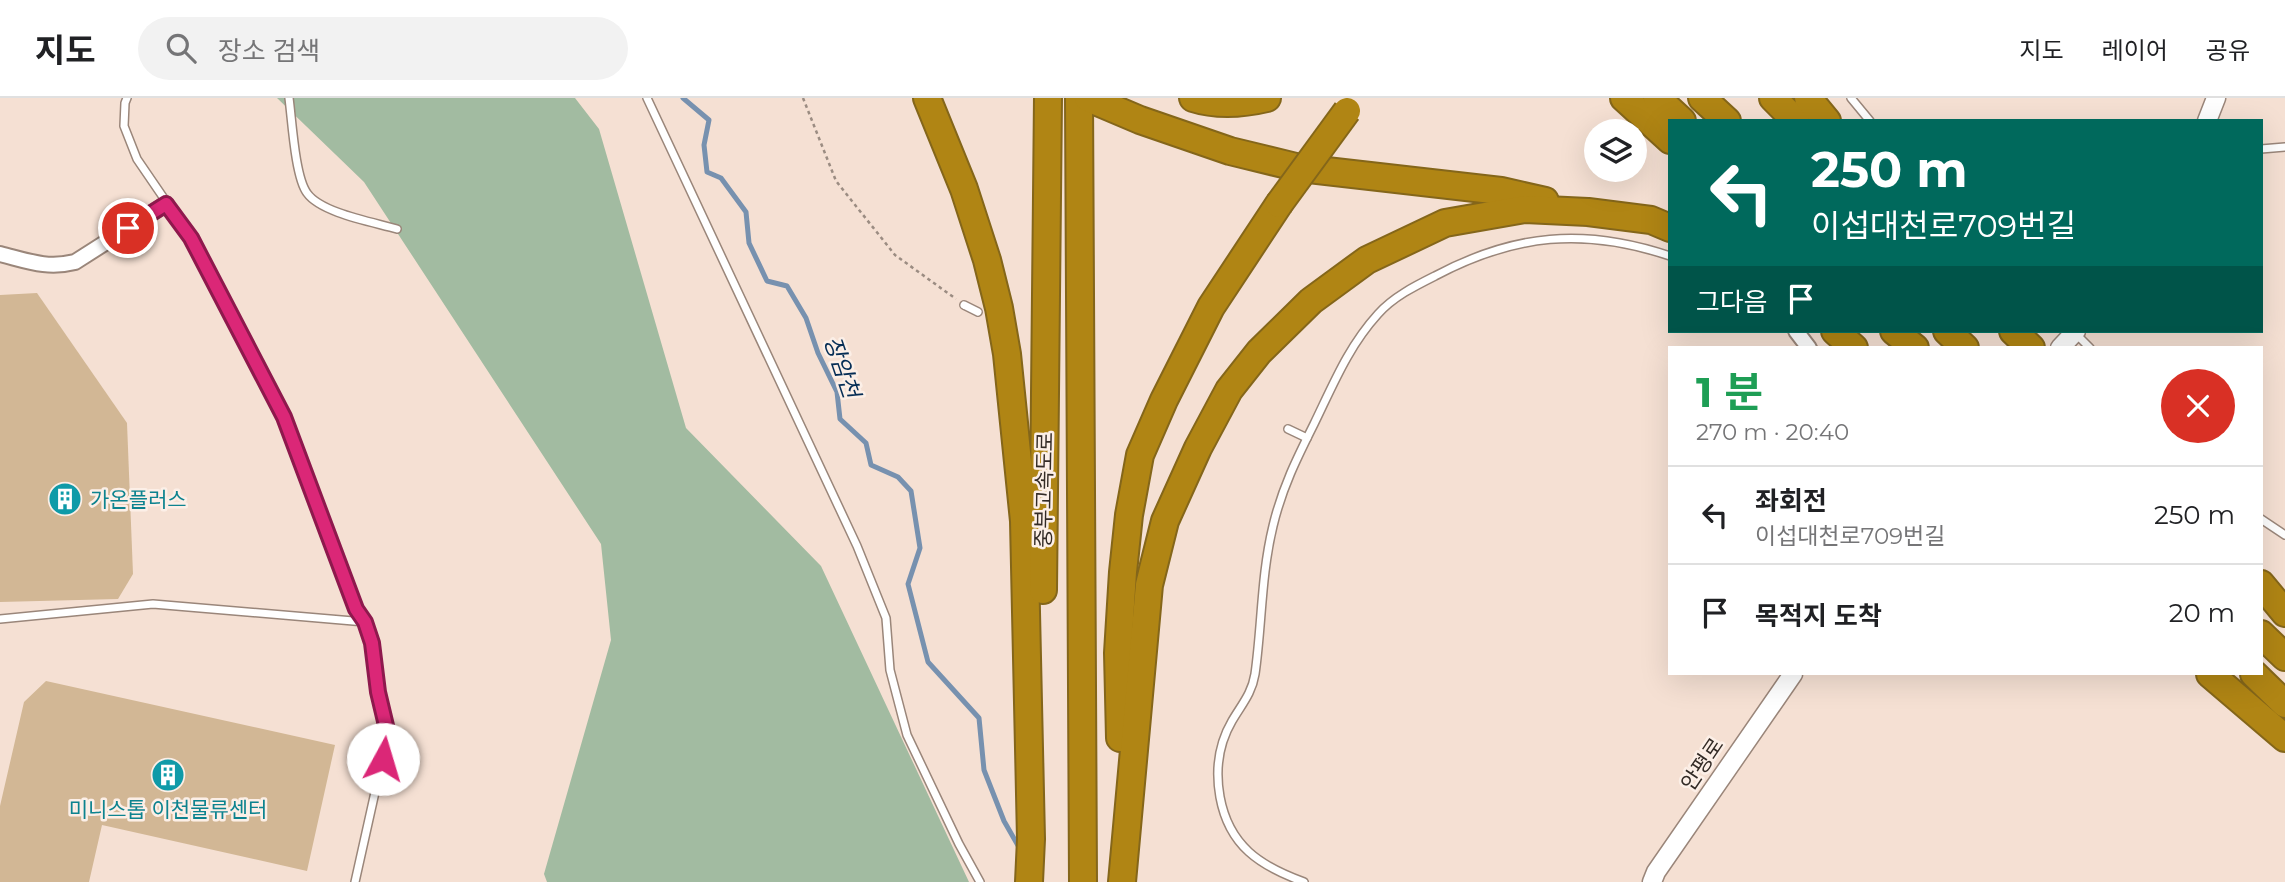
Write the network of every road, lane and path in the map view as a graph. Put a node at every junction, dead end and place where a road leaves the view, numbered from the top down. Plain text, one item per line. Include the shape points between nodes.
1 (127, 98) edge
2 (289, 98) edge
3 (647, 98) edge
4 (803, 98) edge
5 (927, 98) edge
6 (1048, 98) edge
7 (1079, 98) edge
8 (1088, 98) edge
9 (1193, 98) edge
10 (1268, 98) edge
11 (1623, 98) edge
12 (1657, 98) edge
13 (1702, 98) edge
14 (1754, 98) edge
15 (1773, 98) edge
16 (1808, 98) edge
17 (1851, 98) edge
18 (2216, 98) edge
19 (1352, 105) edge
20 (1680, 119) edge
21 (1725, 119) edge
22 (1773, 119) edge
23 (1794, 119) edge
24 (1825, 119) edge
25 (1868, 119) edge
26 (2208, 119) edge
27 (1668, 137) edge
28 (2285, 147) edge
29 (2263, 149) edge
30 (166, 204) junction
31 (1612, 215) junction
32 (1668, 227) edge
33 (397, 229) dead end
34 (0, 254) edge
35 (1668, 255) edge
36 (964, 305) joint
37 (978, 312) dead end
38 (1837, 333) edge
39 (1896, 333) edge
40 (1905, 333) edge
41 (1949, 333) edge
42 (1852, 346) edge
43 (1912, 346) edge
44 (1919, 346) edge
45 (1965, 346) edge
46 (1289, 429) dead end
47 (1307, 438) junction
48 (2263, 520) edge
49 (2285, 535) edge
50 (2263, 586) edge
51 (2285, 613) edge
52 (0, 619) edge
53 (365, 622) junction
54 (2263, 636) edge
55 (2285, 657) edge
56 (2211, 675) edge
57 (2255, 675) edge
58 (1789, 678) edge
59 (2285, 704) edge
60 (2285, 738) edge
61 (1123, 875) edge
62 (355, 882) edge
63 (980, 882) edge
64 (1029, 882) edge
65 (1042, 882) edge
66 (1083, 882) edge
67 (1304, 882) edge
68 (1652, 882) edge

1 - 30 lane via 124,126 137,159
2 - 33 lane via 299,170 307,193 324,206
3 - 63 lane via 857,546 886,618 890,670 907,735
4 - 36 path via 836,181 895,255
5 - 64 highway via 987,260 1007,354 1024,521
6 - 65 highway, 중부고속도로
7 - 66 highway, 중부고속도로
8 - 31 highway via 1230,151 1300,168 1500,191
9 - 10 highway via 1221,104
11 - 27 highway
12 - 20 highway
13 - 21 highway
14 - 22 highway
15 - 23 highway
16 - 24 highway
17 - 25 lane
18 - 26 street
19 - 61 highway, bridge via 1211,307 1140,455 1129,515 1118,653
28 - 29 lane
30 - 34 street via 75,262 58,266
30 - 53 lane via 191,238 284,417 356,609
31 - 32 highway
31 - 61 highway via 1525,209 1446,223 1367,260 1311,301 1259,352 1229,390 1165,521 1149,585
35 - 47 lane via 1608,240 1528,241 1489,252 1408,289 1357,339
36 - 37 lane
38 - 42 highway
39 - 43 highway
40 - 44 highway
41 - 45 highway
46 - 47 lane
47 - 67 lane via 1286,478 1273,526 1255,676 1249,697 1221,742 1217,769 1220,800 1240,845 1277,872
48 - 49 lane
50 - 51 highway
52 - 53 lane via 153,604
53 - 62 lane via 388,734
54 - 55 highway
56 - 60 highway
57 - 59 highway
58 - 68 street, 안평로

